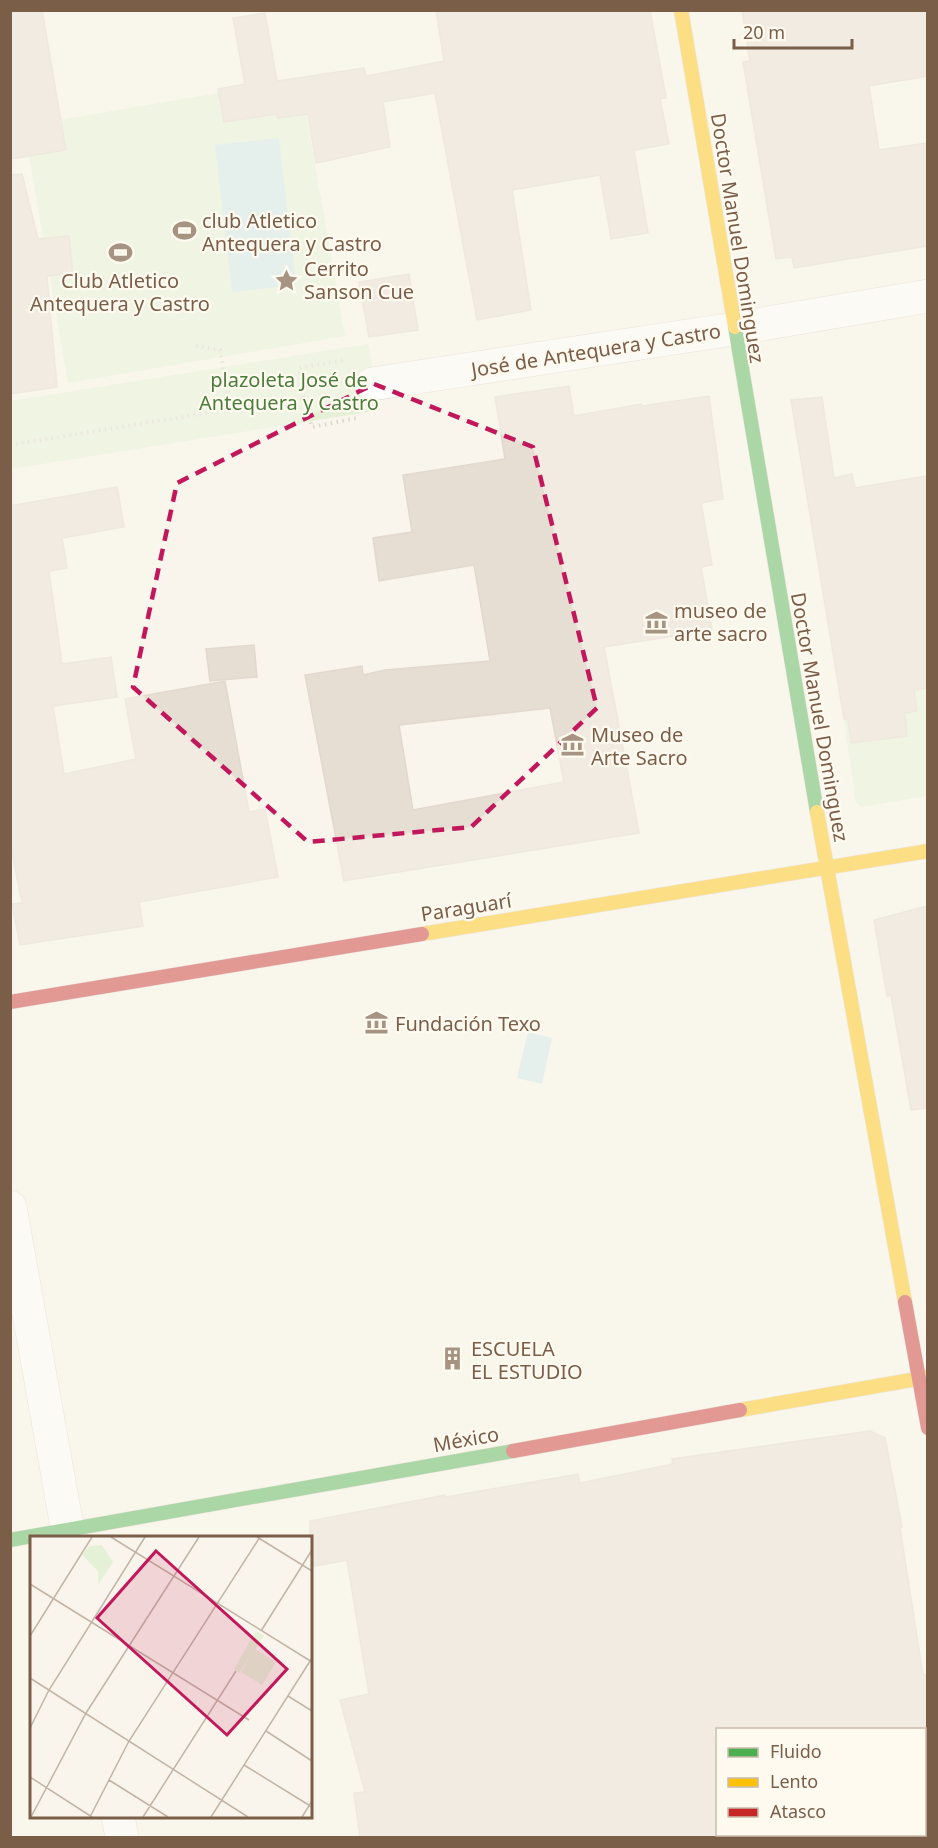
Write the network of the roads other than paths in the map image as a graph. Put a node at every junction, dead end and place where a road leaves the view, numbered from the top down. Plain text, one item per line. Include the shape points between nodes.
1 (681, 10) edge
2 (927, 296) edge
3 (733, 329) junction
4 (372, 384) road end
5 (927, 851) edge
6 (826, 868) junction
7 (10, 1002) edge
8 (10, 1207) edge
9 (923, 1377) edge
10 (927, 1428) edge
11 (68, 1534) edge
12 (49, 1536) edge
13 (30, 1538) edge
14 (10, 1540) edge
15 (118, 1818) edge
16 (122, 1838) edge

1 - 3 street, Doctor Manuel Dominguez
2 - 3 street, José de Antequera y Castro
3 - 4 street, José de Antequera y Castro
3 - 6 street, Doctor Manuel Dominguez
5 - 6 street, Paraguarí
6 - 7 street, Paraguarí
6 - 9 street, Doctor Manuel Dominguez
8 - 11 street
9 - 10 street, Doctor Manuel Dominguez
9 - 11 street, México
11 - 12 street, México
13 - 14 street, México
15 - 16 street

